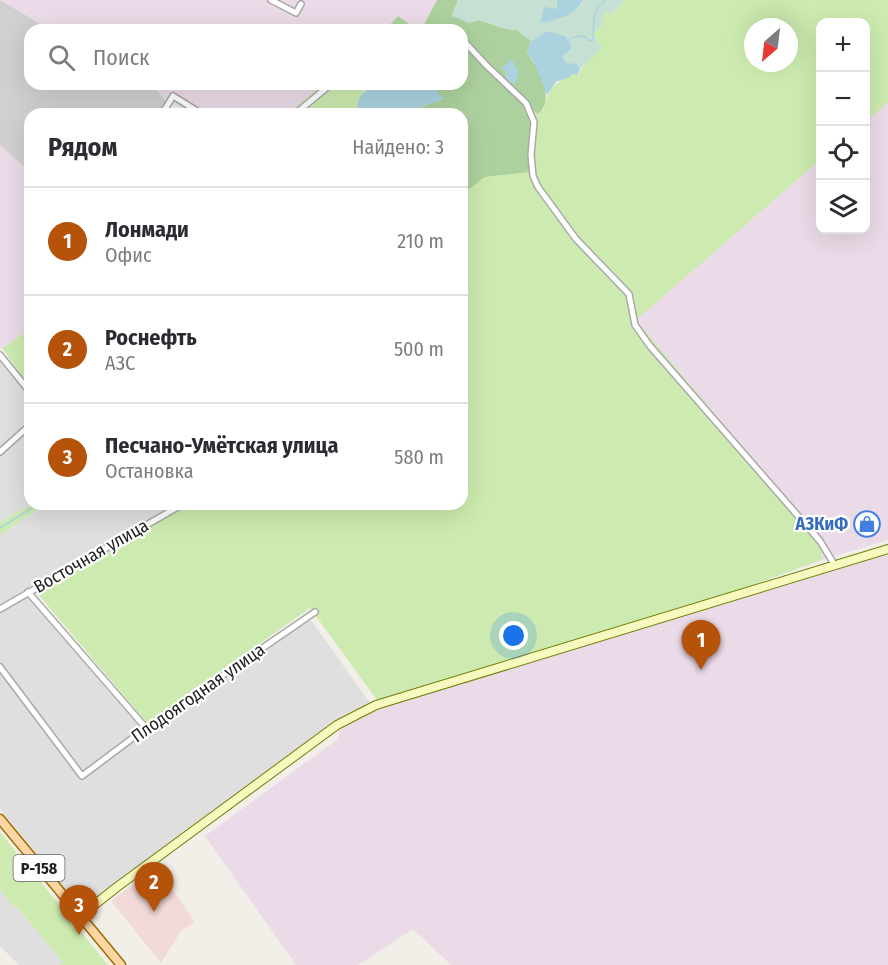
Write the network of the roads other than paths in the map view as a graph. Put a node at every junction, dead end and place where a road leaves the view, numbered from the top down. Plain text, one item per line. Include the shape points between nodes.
1 (271, 0) edge
2 (301, 4) dead end
3 (468, 45) edge
4 (325, 90) edge
5 (166, 108) edge
6 (192, 108) edge
7 (302, 108) edge
8 (0, 355) edge
9 (24, 385) edge
10 (24, 430) edge
11 (0, 452) edge
12 (172, 510) edge
13 (888, 549) edge
14 (834, 564) junction
15 (28, 592) junction
16 (0, 609) edge
17 (315, 612) dead end
18 (0, 667) edge
19 (146, 728) junction
20 (0, 819) edge
21 (79, 917) junction
22 (121, 965) edge

1 - 2 street via 296,14
3 - 14 street via 526,103 534,122 531,164 538,187 576,239 629,294 635,325 820,541
4 - 7 street
5 - 6 street via 173,96
8 - 9 street
10 - 11 street
12 - 15 street, Восточная улица
13 - 14 main road
14 - 21 main road via 355,714
15 - 16 street, Восточная улица
15 - 19 street
17 - 19 street, Плодоягодная улица
18 - 19 street, Плодоягодная улица via 82,776
20 - 21 main road, Р-158
21 - 22 main road, Р-158

